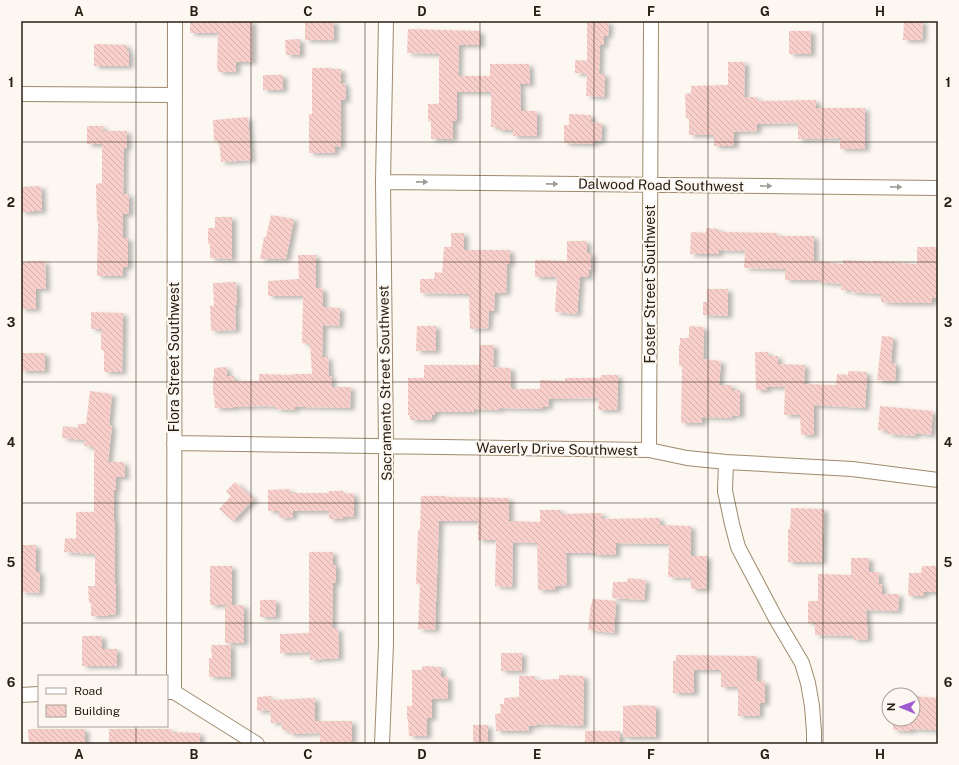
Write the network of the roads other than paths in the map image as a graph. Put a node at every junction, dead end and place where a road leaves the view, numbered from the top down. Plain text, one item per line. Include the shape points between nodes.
1 (175, 21) edge
2 (386, 21) edge
3 (651, 21) edge
4 (21, 94) edge
5 (174, 95) junction
6 (383, 182) junction
7 (650, 185) junction
8 (938, 188) edge
9 (174, 443) junction
10 (386, 446) junction
11 (649, 450) junction
12 (726, 462) junction
13 (938, 480) edge
14 (171, 692) edge
15 (38, 694) edge
16 (21, 695) edge
17 (257, 744) edge
18 (382, 744) edge
19 (814, 744) edge

1 - 5 street, Flora Street Southwest
2 - 6 street, Sacramento Street Southwest
3 - 7 street, Foster Street Southwest
4 - 5 street
5 - 9 street, Flora Street Southwest
6 -> 7 street, Dalwood Road Southwest
6 - 10 street, Sacramento Street Southwest
7 -> 8 street, Dalwood Road Southwest
7 - 11 street, Foster Street Southwest
9 - 10 street, Waverly Drive Southwest
9 - 14 street, Flora Street Southwest
10 - 11 street, Waverly Drive Southwest
10 - 18 street, Sacramento Street Southwest via 386,644
11 - 12 street, Waverly Drive Southwest
12 - 13 street, Waverly Drive Southwest via 852,469
12 - 19 street via 725,491 738,547 802,663 812,706
14 - 17 street
15 - 16 street

